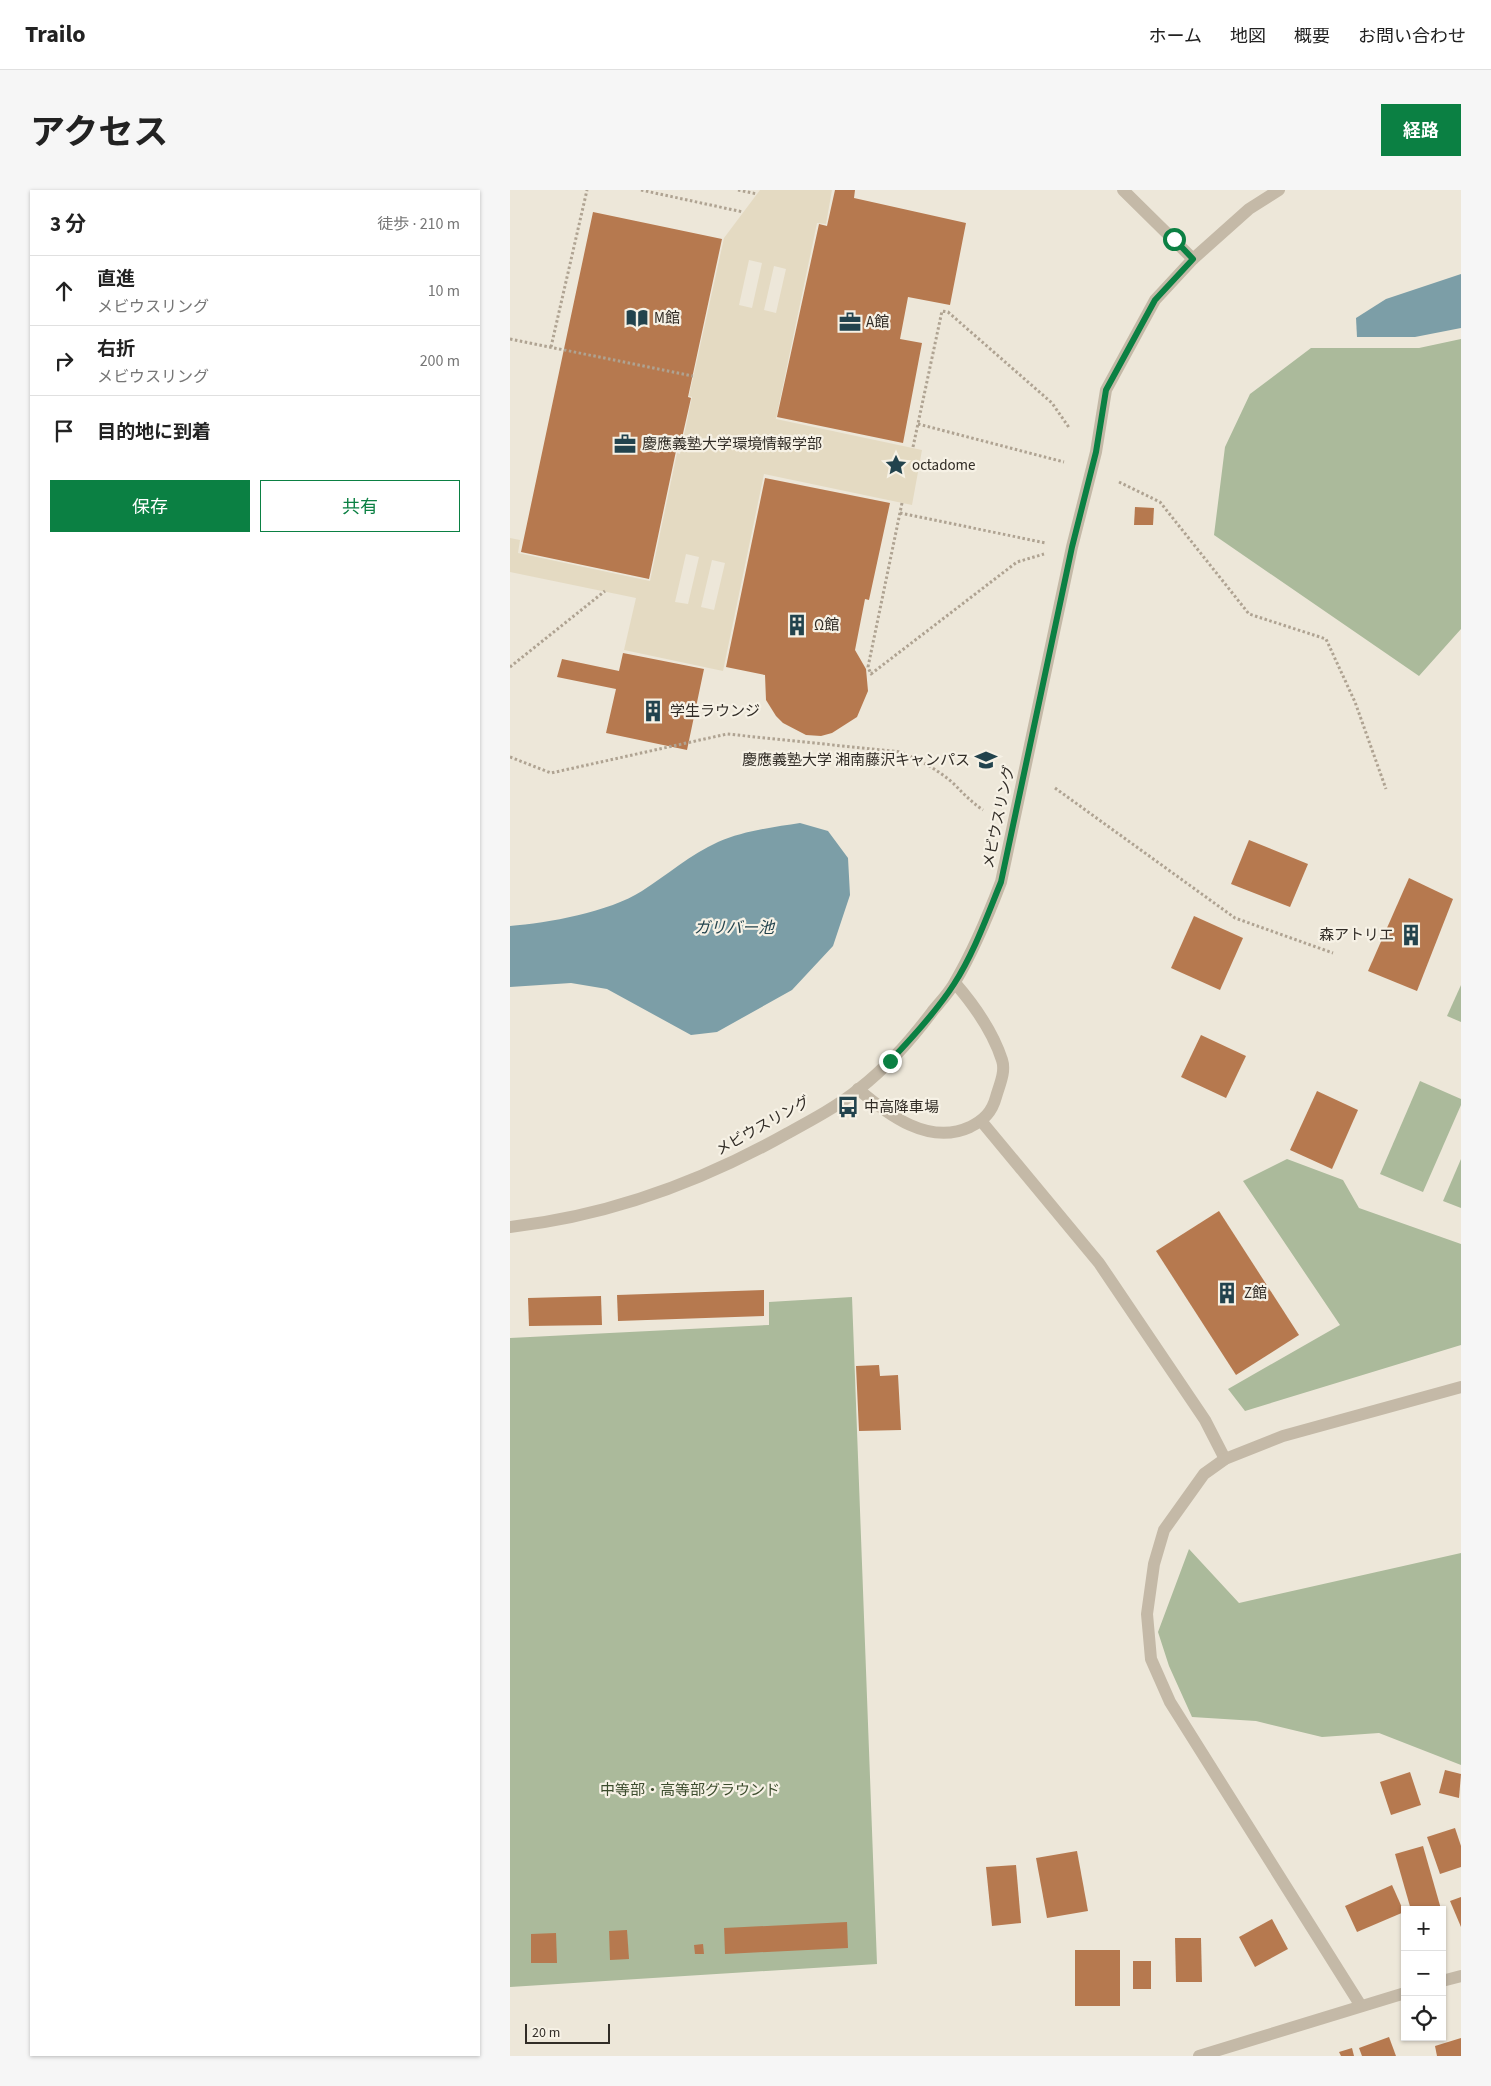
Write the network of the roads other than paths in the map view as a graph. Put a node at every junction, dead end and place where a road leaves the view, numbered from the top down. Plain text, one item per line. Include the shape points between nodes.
1 (1123, 190) edge
2 (1280, 190) edge
3 (1193, 259) junction
4 (955, 983) junction
5 (858, 1089) junction
6 (982, 1122) junction
7 (510, 1227) edge
8 (1461, 1387) edge
9 (1225, 1459) junction
10 (1461, 1976) edge
11 (1446, 1981) edge
12 (1401, 1994) edge
13 (1361, 2006) junction
14 (1235, 2051) edge
15 (1199, 2056) edge

1 - 3 street
2 - 3 street, メビウスリング via 1249,209
3 - 4 street, メビウスリング via 1155,300 1106,390 1096,452 1072,547 1001,882
4 - 5 street, メビウスリング via 918,1032
4 - 6 street via 972,1003 1003,1062 993,1108
5 - 6 street via 880,1108 923,1131 964,1130
5 - 7 street, メビウスリング via 753,1153 702,1178 589,1213
6 - 9 street via 1099,1263 1205,1420
8 - 9 street via 1283,1436
9 - 13 street via 1204,1474 1164,1530 1154,1564 1147,1614 1151,1659 1170,1702
10 - 11 street
12 - 13 street
13 - 14 street
14 - 15 street

